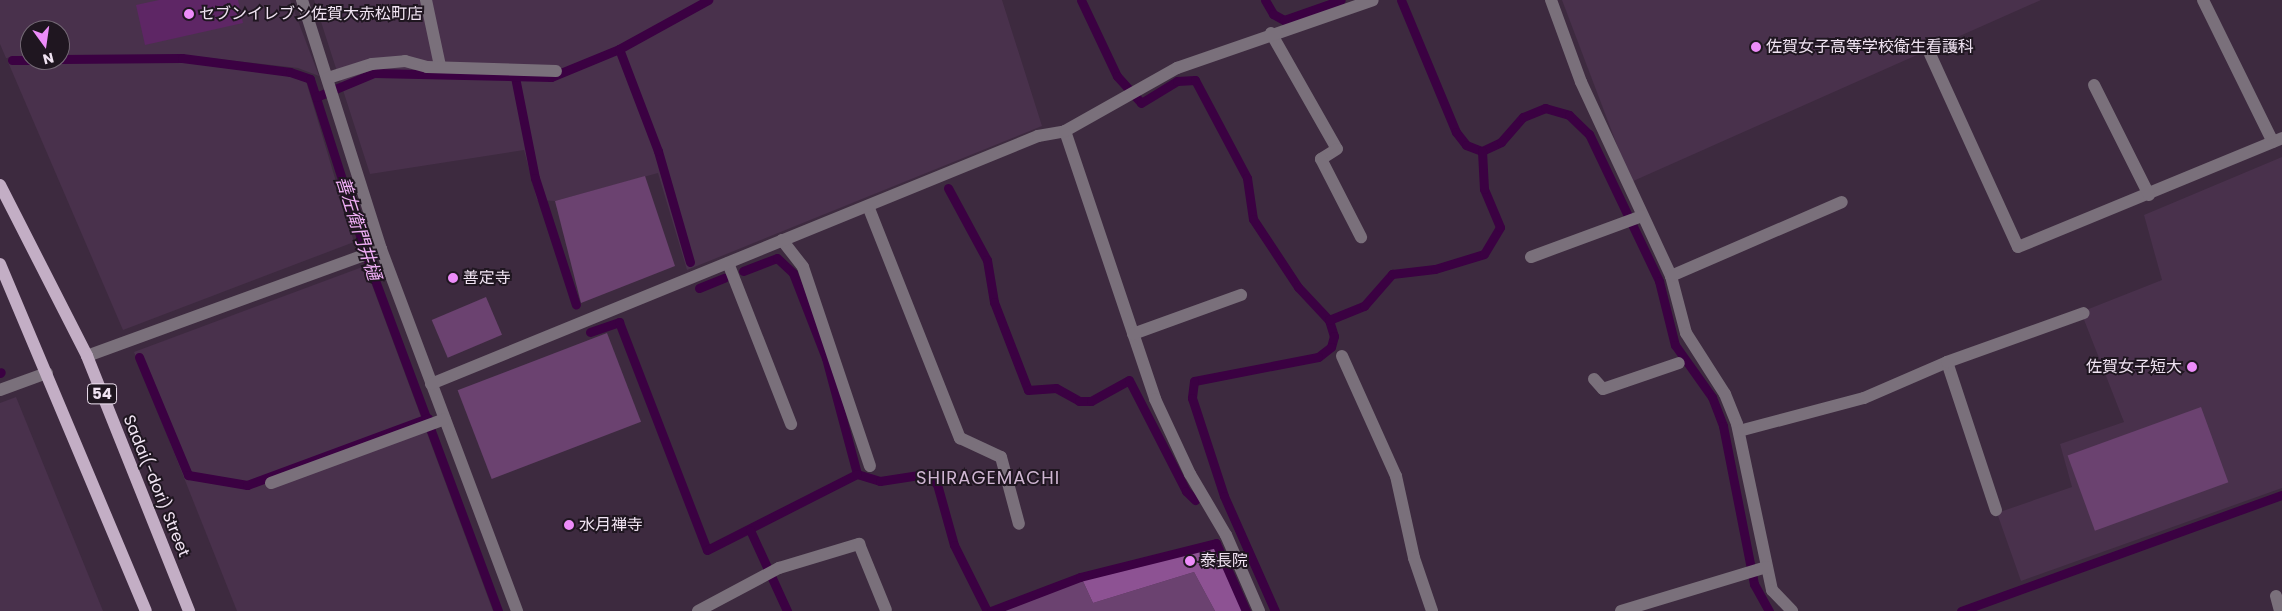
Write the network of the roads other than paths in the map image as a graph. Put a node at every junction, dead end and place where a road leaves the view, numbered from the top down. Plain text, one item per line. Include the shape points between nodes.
1 (302, 0) edge
2 (426, 0) edge
3 (1373, 0) edge
4 (1550, 0) edge
5 (2203, 0) edge
6 (1271, 33) junction
7 (1930, 54) dead end
8 (440, 66) junction
9 (556, 70) dead end
10 (328, 78) junction
11 (2094, 85) dead end
12 (1065, 131) junction
13 (2278, 140) edge
14 (0, 185) edge
15 (2148, 195) junction
16 (1842, 202) dead end
17 (868, 206) junction
18 (1642, 216) junction
19 (1361, 237) dead end
20 (782, 240) junction
21 (376, 250) junction
22 (1531, 257) dead end
23 (728, 263) junction
24 (0, 264) edge
25 (1671, 276) junction
26 (1241, 295) dead end
27 (2084, 313) dead end
28 (1133, 334) junction
29 (87, 356) junction
30 (1342, 356) dead end
31 (1947, 362) junction
32 (1679, 363) dead end
33 (47, 373) junction
34 (1594, 379) dead end
35 (431, 384) junction
36 (0, 390) edge
37 (435, 423) junction
38 (791, 424) dead end
39 (1739, 431) junction
40 (870, 466) dead end
41 (271, 484) dead end
42 (1996, 510) dead end
43 (1019, 524) dead end
44 (1763, 568) junction
45 (2276, 596) dead end
46 (886, 610) edge
47 (146, 611) edge
48 (189, 611) edge
49 (517, 611) edge
50 (698, 611) edge
51 (1259, 611) edge
52 (1432, 611) edge
53 (1621, 611) edge
54 (1792, 611) edge
55 (2280, 611) edge

1 - 10 street
2 - 8 street
3 - 6 street
4 - 18 street via 1581,82
5 - 13 street
6 - 12 street via 1177,68
6 - 19 street via 1337,149 1321,159
7 - 15 street via 2018,247
8 - 9 street
8 - 10 street via 405,61 372,64
10 - 21 street
11 - 15 street
12 - 17 street via 1038,136
12 - 28 street
13 - 15 street
14 - 29 main road, Sadai(-dori) Street / 54
16 - 25 street
17 - 20 street
17 - 43 street via 960,438 1001,457
18 - 22 street
18 - 25 street
20 - 23 street
20 - 40 street via 803,267
21 - 29 street
21 - 35 street
23 - 35 street
23 - 38 street
24 - 33 main road, 54
25 - 39 street via 1686,333 1725,394
26 - 28 street
27 - 31 street
28 - 51 street via 1158,407 1190,474 1226,536
29 - 48 main road, Sadai(-dori) Street / 54
30 - 52 street via 1396,476 1414,558
31 - 39 street via 1864,398
31 - 42 street
32 - 34 street via 1603,389
33 - 36 street
33 - 47 main road, 54
35 - 37 street
37 - 41 street
37 - 49 street
39 - 44 street
44 - 53 street
44 - 54 street via 1772,590
45 - 55 street
46 - 50 street via 859,544 779,568

